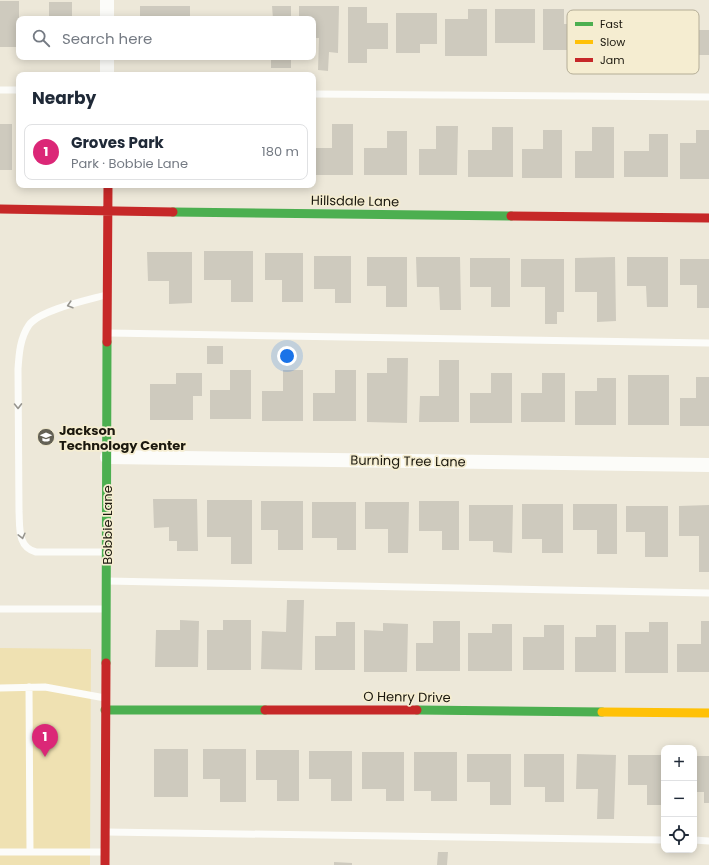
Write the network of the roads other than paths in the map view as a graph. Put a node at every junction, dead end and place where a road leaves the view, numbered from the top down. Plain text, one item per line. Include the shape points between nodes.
1 (107, 0) edge
2 (107, 16) edge
3 (107, 60) edge
4 (107, 72) edge
5 (0, 90) edge
6 (16, 90) edge
7 (316, 94) edge
8 (709, 97) edge
9 (108, 188) edge
10 (0, 209) edge
11 (108, 211) junction
12 (709, 218) edge
13 (108, 294) junction
14 (108, 333) junction
15 (709, 343) edge
16 (107, 457) junction
17 (709, 465) edge
18 (106, 552) junction
19 (106, 581) junction
20 (709, 593) edge
21 (0, 609) edge
22 (106, 609) junction
23 (29, 687) junction
24 (0, 688) edge
25 (105, 698) junction
26 (105, 710) junction
27 (709, 713) edge
28 (105, 832) junction
29 (661, 840) edge
30 (697, 840) edge
31 (709, 840) edge
32 (0, 852) edge
33 (30, 852) junction
34 (105, 852) junction
35 (105, 865) edge

1 - 2 street
3 - 4 street
5 - 6 lane
7 - 8 lane
9 - 11 street, Bobbie Lane
10 - 11 street, Hillsdale Lane
11 - 12 street, Hillsdale Lane
11 - 13 street, Bobbie Lane
13 - 14 street, Bobbie Lane
13 -> 18 lane via 48,312 30,323 19,351 18,369 19,511 23,543 36,552
14 - 15 lane
14 - 16 street, Bobbie Lane
16 - 17 street, Burning Tree Lane
16 - 18 street, Bobbie Lane
18 - 19 street, Bobbie Lane
19 - 20 lane
19 - 22 street, Bobbie Lane
21 - 22 lane
22 - 25 street, Bobbie Lane
23 - 24 lane
23 - 25 lane via 45,687
23 - 33 lane
25 - 26 street, Bobbie Lane
26 - 27 street, O Henry Drive
26 - 28 street, Bobbie Lane
28 - 29 lane
28 - 34 street, Bobbie Lane
30 - 31 lane
32 - 33 lane
33 - 34 lane
34 - 35 street, Bobbie Lane

